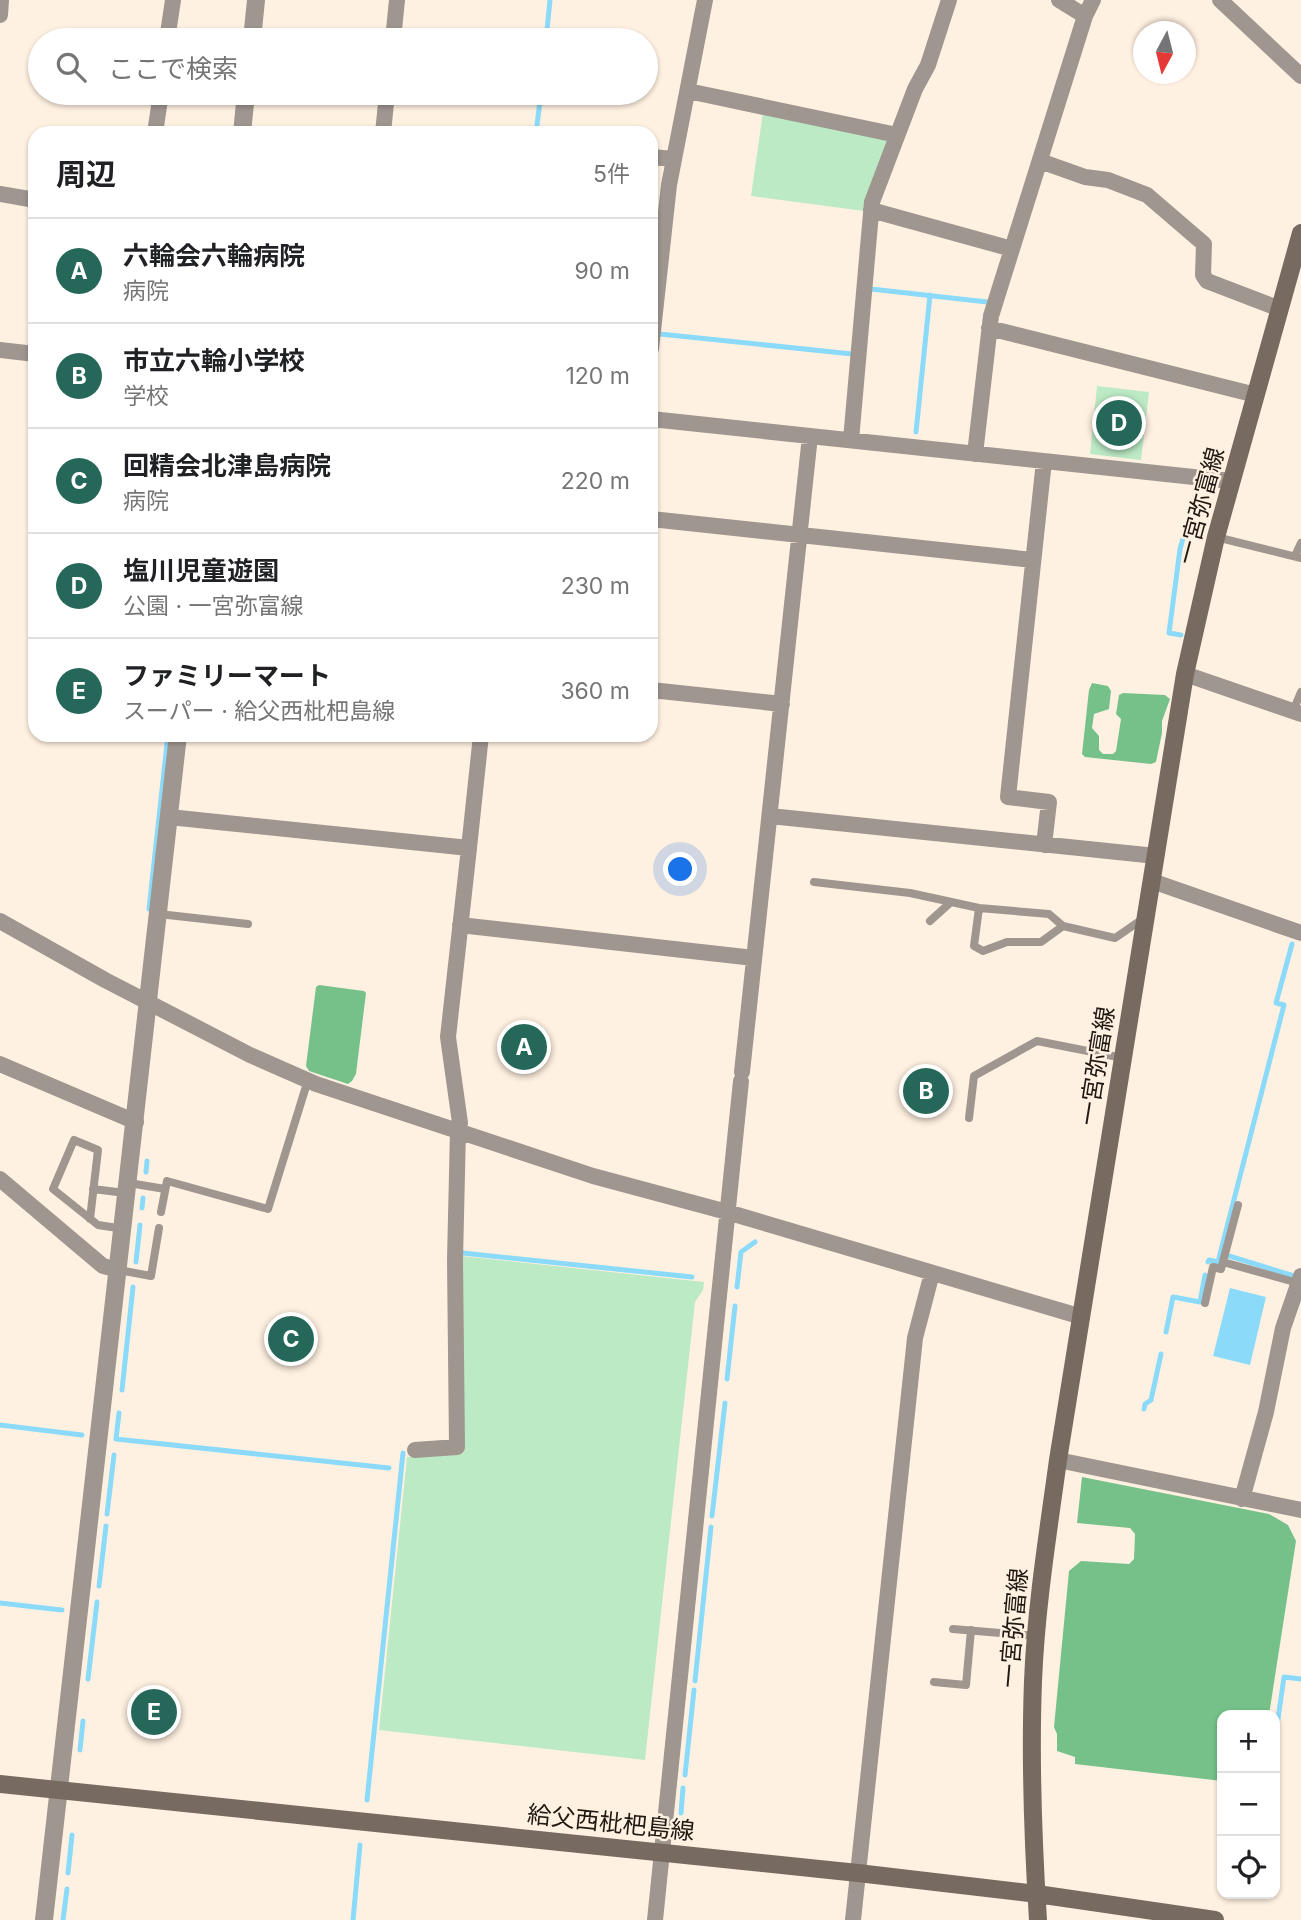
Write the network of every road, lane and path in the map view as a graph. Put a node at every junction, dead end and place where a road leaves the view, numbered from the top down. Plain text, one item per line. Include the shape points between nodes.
1 (1, 0) edge
2 (173, 0) edge
3 (256, 0) edge
4 (397, 0) edge
5 (705, 0) edge
6 (949, 0) edge
7 (1059, 0) edge
8 (1093, 0) edge
9 (1220, 0) edge
10 (0, 15) edge
11 (1085, 16) junction
12 (169, 28) edge
13 (252, 28) edge
14 (394, 28) edge
15 (1301, 76) edge
16 (688, 91) junction
17 (159, 105) edge
18 (245, 105) edge
19 (386, 105) edge
20 (156, 126) edge
21 (243, 126) edge
22 (384, 126) edge
23 (897, 135) junction
24 (658, 158) edge
25 (674, 159) junction
26 (1040, 161) junction
27 (0, 194) edge
28 (28, 200) edge
29 (871, 210) junction
30 (1301, 233) edge
31 (658, 249) edge
32 (1012, 249) junction
33 (1298, 259) edge
34 (1280, 309) junction
35 (989, 328) junction
36 (0, 350) edge
37 (28, 353) edge
38 (1256, 395) junction
39 (658, 420) edge
40 (810, 436) junction
41 (850, 440) junction
42 (975, 454) junction
43 (1044, 461) junction
44 (1231, 481) junction
45 (658, 520) edge
46 (799, 535) junction
47 (1216, 537) junction
48 (1301, 542) edge
49 (1298, 557) edge
50 (1033, 560) junction
51 (1185, 674) junction
52 (658, 691) edge
53 (1301, 691) edge
54 (782, 704) junction
55 (1297, 712) edge
56 (177, 742) edge
57 (480, 742) edge
58 (770, 816) junction
59 (169, 817) junction
60 (1044, 845) junction
61 (469, 848) junction
62 (1156, 856) junction
63 (1152, 881) junction
64 (814, 882) dead end
65 (951, 902) junction
66 (979, 908) junction
67 (159, 914) junction
68 (1146, 917) junction
69 (0, 921) edge
70 (930, 921) dead end
71 (248, 924) dead end
72 (460, 925) junction
73 (1063, 926) junction
74 (1301, 933) edge
75 (754, 958) junction
76 (149, 1002) junction
77 (1123, 1058) junction
78 (0, 1063) edge
79 (307, 1080) junction
80 (969, 1118) dead end
81 (136, 1122) junction
82 (458, 1130) junction
83 (0, 1179) edge
84 (128, 1188) junction
85 (93, 1189) junction
86 (165, 1189) junction
87 (1238, 1205) dead end
88 (162, 1212) dead end
89 (727, 1212) junction
90 (90, 1219) junction
91 (159, 1228) dead end
92 (124, 1229) junction
93 (1223, 1262) junction
94 (119, 1270) junction
95 (932, 1273) junction
96 (1299, 1287) edge
97 (1205, 1303) dead end
98 (1082, 1317) junction
99 (415, 1450) dead end
100 (1058, 1460) junction
101 (1242, 1499) junction
102 (1301, 1510) edge
103 (953, 1629) dead end
104 (971, 1630) junction
105 (1037, 1636) junction
106 (934, 1682) dead end
107 (0, 1784) edge
108 (60, 1791) junction
109 (663, 1853) junction
110 (858, 1873) junction
111 (1037, 1894) junction
112 (44, 1920) edge
113 (655, 1920) edge
114 (853, 1920) edge
115 (1038, 1920) edge
116 (1215, 1920) edge

1 - 10 street
2 - 12 street
3 - 13 street
4 - 14 street
5 - 16 street
6 - 23 street via 928,65
7 - 11 street
8 - 11 street
9 - 15 street
11 - 26 street
16 - 23 street
16 - 25 street
17 - 20 street
18 - 21 street
19 - 22 street
23 - 29 street
24 - 25 street
25 - 31 street
26 - 32 street
26 - 34 street via 1147,195 1204,244 1203,275 1207,281
27 - 28 street
29 - 32 street
29 - 41 street
30 - 33 main road, 一宮弥富線
32 - 35 street
33 - 34 main road, 一宮弥富線
34 - 38 main road, 一宮弥富線
35 - 38 street
35 - 42 street
36 - 37 street
38 - 44 main road, 一宮弥富線
39 - 40 street
40 - 41 street
40 - 46 street
41 - 42 street
42 - 43 street
43 - 44 street
43 - 50 street
44 - 47 main road, 一宮弥富線
45 - 46 street
46 - 50 street
46 - 54 street
47 - 49 lane
47 - 51 main road, 一宮弥富線
48 - 49 lane
50 - 60 street via 1008,797 1049,802
51 - 55 street
51 - 62 main road, 一宮弥富線
52 - 54 street
53 - 55 lane
54 - 58 street
56 - 59 street
57 - 61 street
58 - 60 street
58 - 75 street
59 - 61 street
59 - 67 street
60 - 62 street
61 - 72 street
62 - 63 main road, 一宮弥富線
63 - 68 main road, 一宮弥富線
63 - 74 street
64 - 65 lane
65 - 66 lane
65 - 70 lane
66 - 73 lane via 1049,914
66 - 73 lane via 974,946 983,951 1007,942 1041,942
67 - 71 lane
67 - 76 street
68 - 73 lane via 1115,938
68 - 77 main road, 一宮弥富線
69 - 76 street
72 - 75 street
72 - 82 street via 448,1037
75 - 89 street
76 - 79 street
76 - 81 street
77 - 80 lane via 1037,1041 974,1076
77 - 98 main road, 一宮弥富線
78 - 81 street
79 - 82 street
79 - 86 lane via 268,1209 167,1181
81 - 84 street
82 - 89 street via 593,1176
82 - 99 street via 457,1447
83 - 94 street via 103,1266
84 - 85 lane
84 - 86 lane
84 - 92 street
85 - 90 lane
85 - 90 lane via 98,1150 74,1140 53,1189
86 - 88 lane
87 - 93 lane
89 - 95 street
89 - 109 street
90 - 92 lane
91 - 94 lane via 151,1276
92 - 94 street
93 - 96 lane
93 - 97 lane via 1222,1269 1213,1267
94 - 108 street
95 - 98 street
95 - 110 street via 915,1338
96 - 101 street via 1283,1328
98 - 100 main road, 一宮弥富線
100 - 101 street
100 - 105 main road, 一宮弥富線
101 - 102 street
103 - 104 lane
104 - 105 lane
104 - 106 lane via 966,1685
105 - 111 main road, 一宮弥富線 via 1032,1746
107 - 108 main road, 給父西枇杷島線
108 - 109 main road, 給父西枇杷島線
108 - 112 street
109 - 110 main road, 給父西枇杷島線
109 - 113 street
110 - 111 main road, 給父西枇杷島線
110 - 114 street
111 - 115 main road, 一宮弥富線
111 - 116 main road, 給父西枇杷島線

